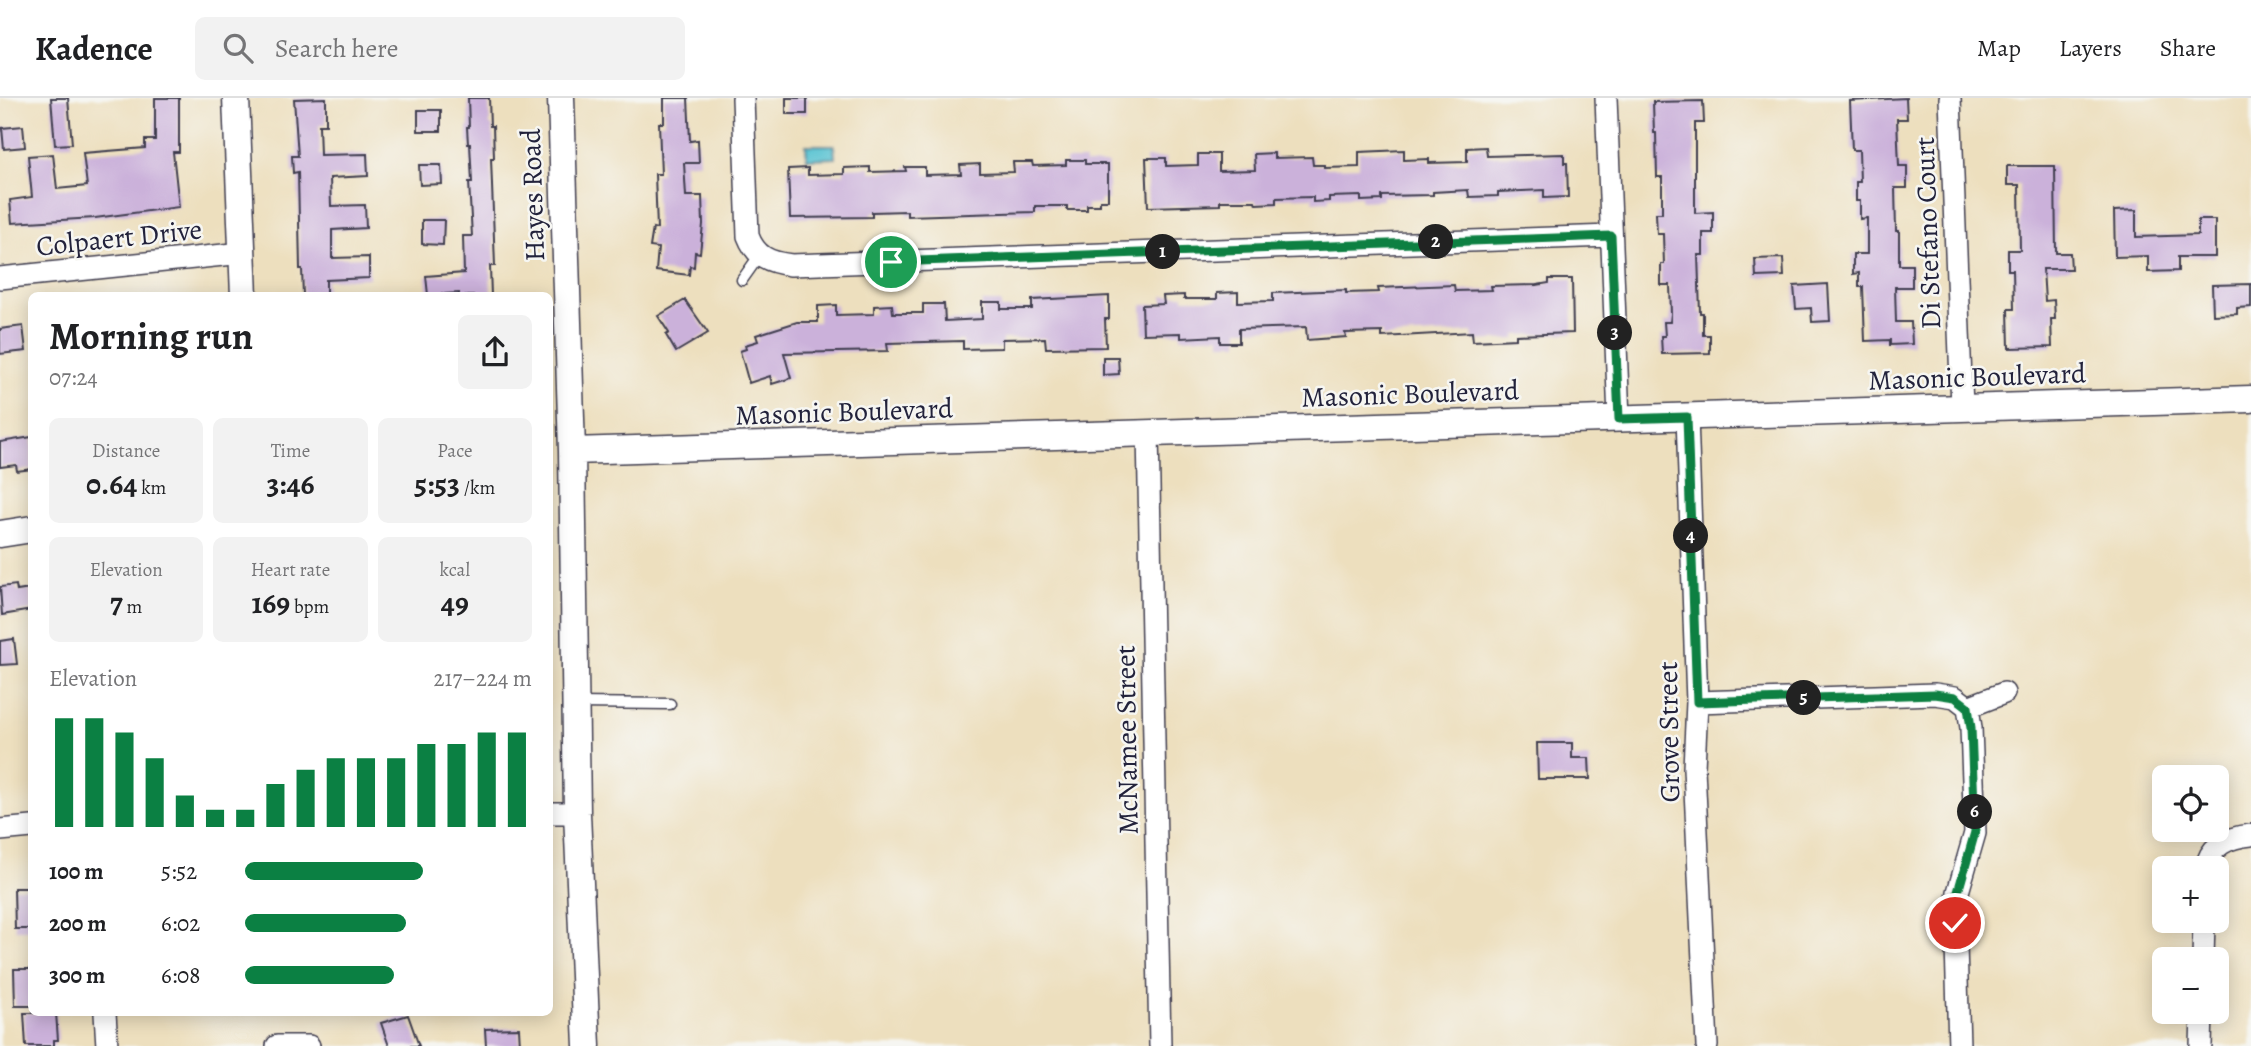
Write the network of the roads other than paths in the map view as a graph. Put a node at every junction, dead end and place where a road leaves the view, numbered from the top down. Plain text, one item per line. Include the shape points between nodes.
1 (236, 98) edge
2 (561, 98) edge
3 (743, 98) edge
4 (1605, 98) edge
5 (1950, 98) edge
6 (1611, 236) junction
7 (243, 253) junction
8 (759, 256) junction
9 (0, 278) edge
10 (742, 280) dead end
11 (244, 292) edge
12 (2251, 399) edge
13 (1962, 407) junction
14 (1687, 417) junction
15 (1619, 419) junction
16 (1148, 433) junction
17 (572, 451) junction
18 (28, 530) edge
19 (0, 534) edge
20 (2004, 693) dead end
21 (1697, 702) junction
22 (575, 703) junction
23 (670, 704) dead end
24 (1968, 707) junction
25 (553, 813) edge
26 (577, 813) junction
27 (28, 827) edge
28 (0, 830) edge
29 (2251, 835) edge
30 (2210, 856) edge
31 (106, 1016) edge
32 (2202, 1024) edge
33 (107, 1046) edge
34 (277, 1046) edge
35 (309, 1046) edge
36 (587, 1046) edge
37 (1160, 1046) edge
38 (1707, 1046) edge
39 (1959, 1046) edge
40 (2202, 1046) edge

1 - 7 street
2 - 17 street, Hayes Road
3 - 8 street via 748,236
4 - 6 street
5 - 13 street, Di Stefano Court
6 - 8 street via 791,265
6 - 15 street
7 - 9 street, Colpaert Drive
7 - 11 street
8 - 10 lane
12 - 13 street, Masonic Boulevard
13 - 14 street, Masonic Boulevard
14 - 15 street, Masonic Boulevard
14 - 21 street, Grove Street
15 - 16 street, Masonic Boulevard
16 - 17 street, Masonic Boulevard
16 - 37 street, McNamee Street
17 - 22 street, Hayes Road
18 - 19 street
20 - 24 street
21 - 24 street via 1935,694 1955,697
21 - 38 street, Grove Street via 1695,768
22 - 23 lane
22 - 26 street, Hayes Road
24 - 39 street via 1975,832 1955,911
25 - 26 street
26 - 36 street, Hayes Road
27 - 28 street
29 - 30 street via 2218,845
31 - 33 street
32 - 40 street
34 - 35 street

